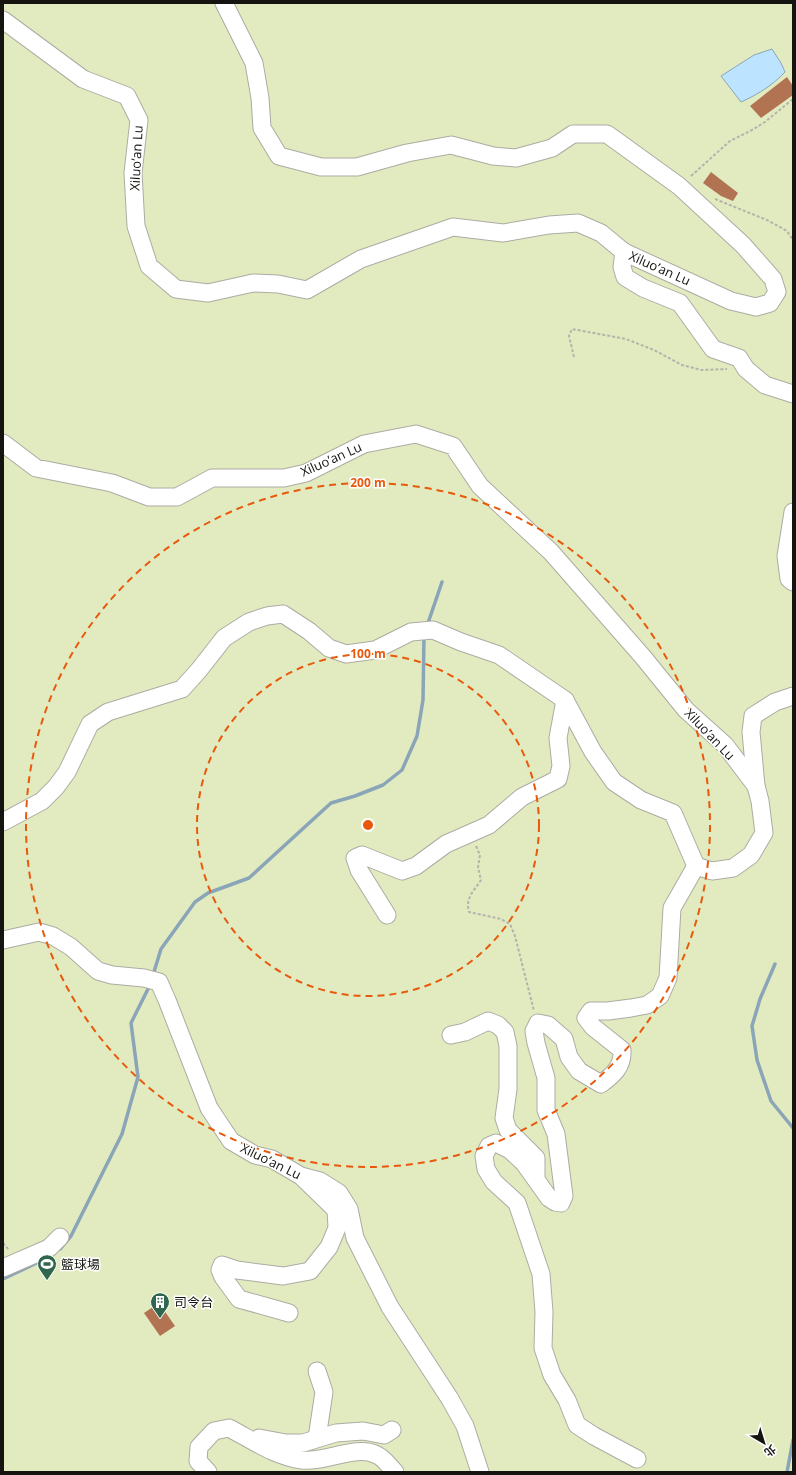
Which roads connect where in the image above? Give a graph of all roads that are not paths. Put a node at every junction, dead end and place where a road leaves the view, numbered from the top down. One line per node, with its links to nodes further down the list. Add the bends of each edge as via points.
1 (224, 3): 3 (street, Xiluo’an Lu, via 254,63 262,128 279,156 321,167 357,166 451,145 493,156 516,158 552,148 573,134 607,134 678,186 743,244 773,279 777,292 770,303 756,307 731,301)
2 (3, 20): 3 (street, Xiluo’an Lu, via 83,79 127,96 139,120 133,173 136,226 149,266 176,289 208,293 253,283 278,284 307,290 361,259 453,228 504,233 578,223 601,232)
3 (624, 252): 4 (street, via 622,267 625,277 643,288 680,303 713,349 739,358 746,369 765,385)
4 (793, 394)
5 (3, 443): 10 (street, Xiluo’an Lu, via 36,468 112,483 149,497 177,498 212,478 284,478 306,473 371,442 416,434 454,446 480,486 551,552 686,710 725,746)
6 (793, 512): 7 (street, via 786,556 789,579)
7 (793, 582)
8 (793, 696): 10 (street, via 774,702 753,716 751,732)
9 (565, 700): 11 (street, via 499,655 425,631 411,632 375,650 346,654 329,648 283,614 267,616 249,622 224,638 182,689 108,712 90,724 67,772 56,787 42,801); 12 (street, via 593,752 614,782 641,800 672,813); 13 (street, via 558,738 558,779 522,797 488,825 446,844 416,866 402,871 362,855 355,858 359,870)
10 (756, 786): 12 (street, Xiluo’an Lu, via 764,833 751,855 733,868 712,871)
11 (3, 822)
12 (696, 866): 17 (street, via 672,908 668,978 660,996 647,1005 591,1011 586,1018 593,1028 622,1050 622,1059 614,1074 601,1084 579,1071 569,1057 564,1038 548,1025 538,1023 534,1031 546,1078 546,1110 556,1134 564,1196 562,1203 549,1198)
13 (388, 915)
14 (3, 940): 16 (street, Xiluo’an Lu, via 39,932 53,936 71,947 98,971 159,982 209,1108 231,1141 255,1155 272,1159)
15 (451, 1035): 17 (street, via 465,1032 488,1021 498,1025 505,1032 508,1046 508,1088 504,1118 508,1130 536,1158)
16 (301, 1176): 20 (street, via 336,1210 337,1228 329,1247 310,1272 283,1276 237,1270 222,1265 220,1270 239,1299); 28 (street, Xiluo’an Lu, via 320,1180 339,1193 349,1209 355,1238 390,1307 465,1426)
17 (536, 1178): 25 (street, via 510,1150 496,1143 489,1146 484,1156 486,1168 494,1182 517,1203 541,1274 543,1348 552,1375 578,1425)
18 (60, 1236): 19 (street, via 48,1248)
19 (3, 1268)
20 (289, 1313)
21 (317, 1371): 24 (street, via 324,1392)
22 (392, 1430): 24 (street, via 384,1435 364,1431 336,1433)
23 (243, 1435): 24 (street, via 286,1443 303,1443); 26 (street, via 229,1428 214,1431 199,1447 198,1461); 27 (street, via 283,1456 303,1460 324,1459 363,1451 378,1455)
24 (317, 1438)
25 (637, 1459)
26 (208, 1472)
27 (395, 1472)
28 (480, 1472)

